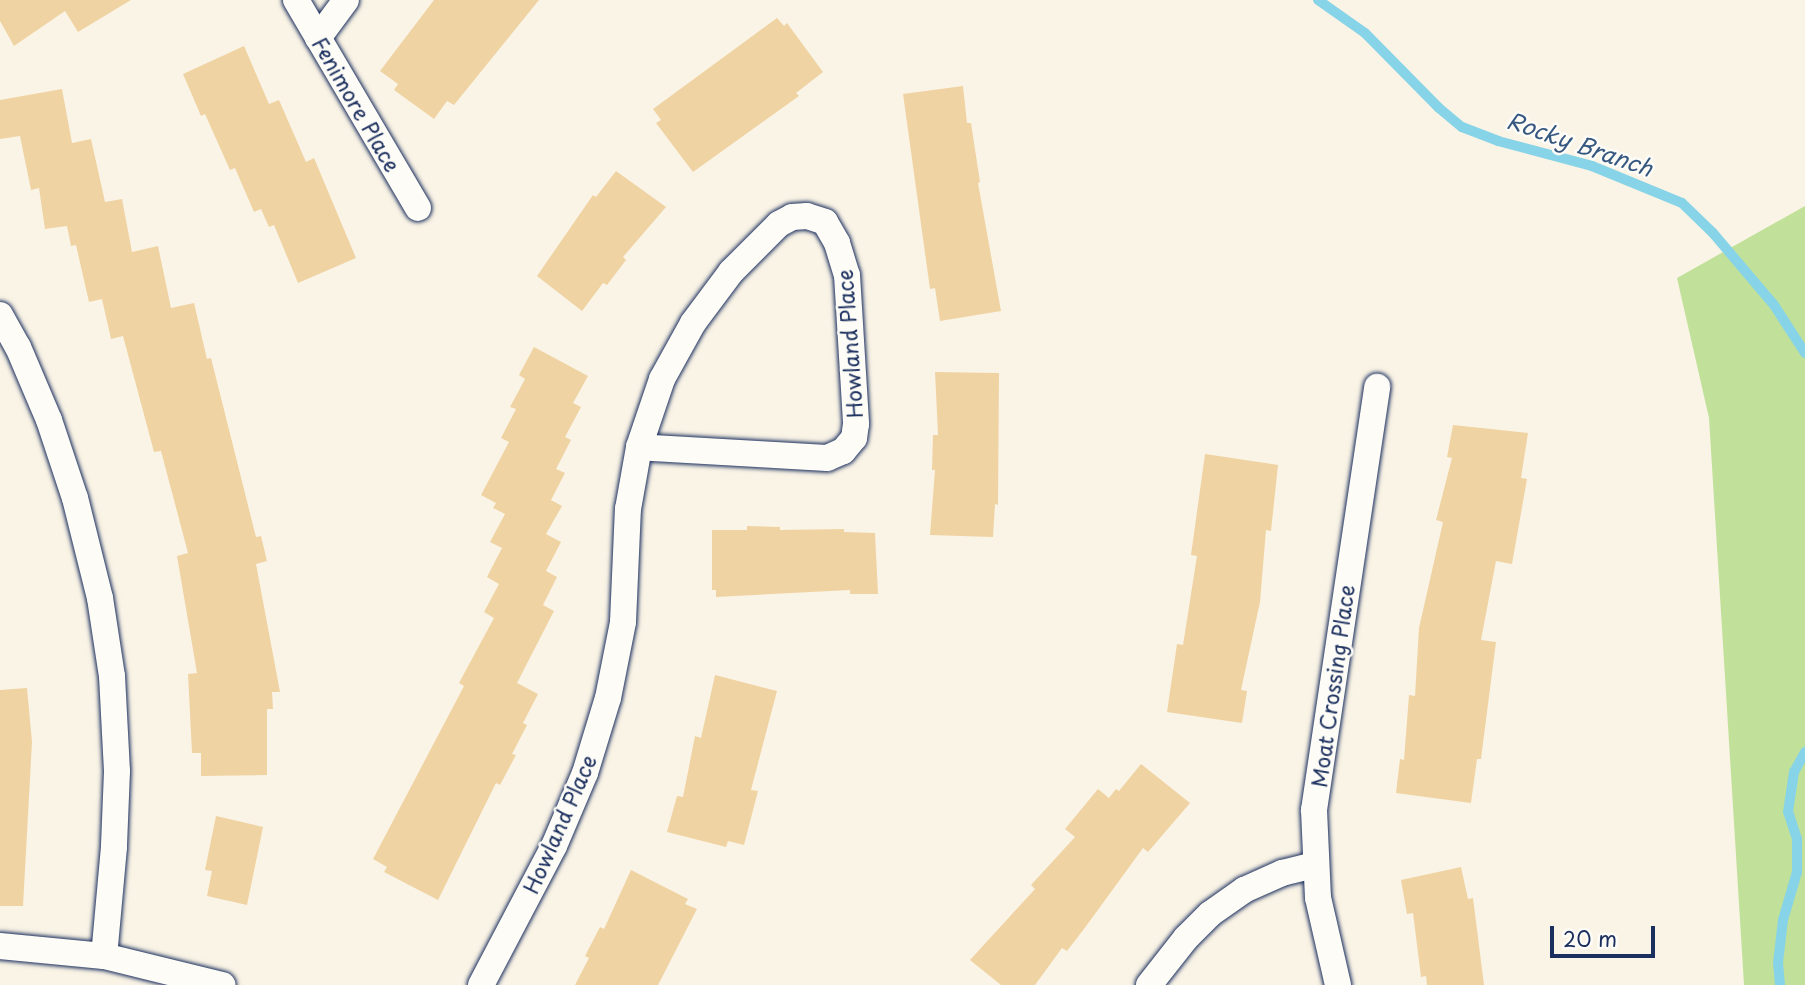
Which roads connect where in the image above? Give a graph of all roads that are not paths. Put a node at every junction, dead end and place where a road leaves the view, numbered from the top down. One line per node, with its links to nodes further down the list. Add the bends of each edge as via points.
1 (296, 0): 3 (street, Fenimore Place)
2 (346, 0): 3 (street)
3 (318, 38): 4 (street, Fenimore Place)
4 (418, 208)
5 (0, 315): 10 (street, via 49,420 75,498 102,611 112,676 117,771)
6 (1377, 387): 8 (street, Moat Crossing Place, via 1318,773)
7 (639, 447): 7 (street, Howland Place, via 827,458 843,451 854,438 847,275 825,222 792,217 779,224 731,272 693,323 662,379); 12 (street, Howland Place, via 628,509 622,622 604,711 585,774 554,846)
8 (1315, 866): 13 (street, via 1282,873 1244,890 1210,914); 14 (street, Moat Crossing Place)
9 (0, 946): 10 (street)
10 (104, 956): 11 (street)
11 (222, 985)
12 (481, 985)
13 (1149, 985)
14 (1338, 985)

